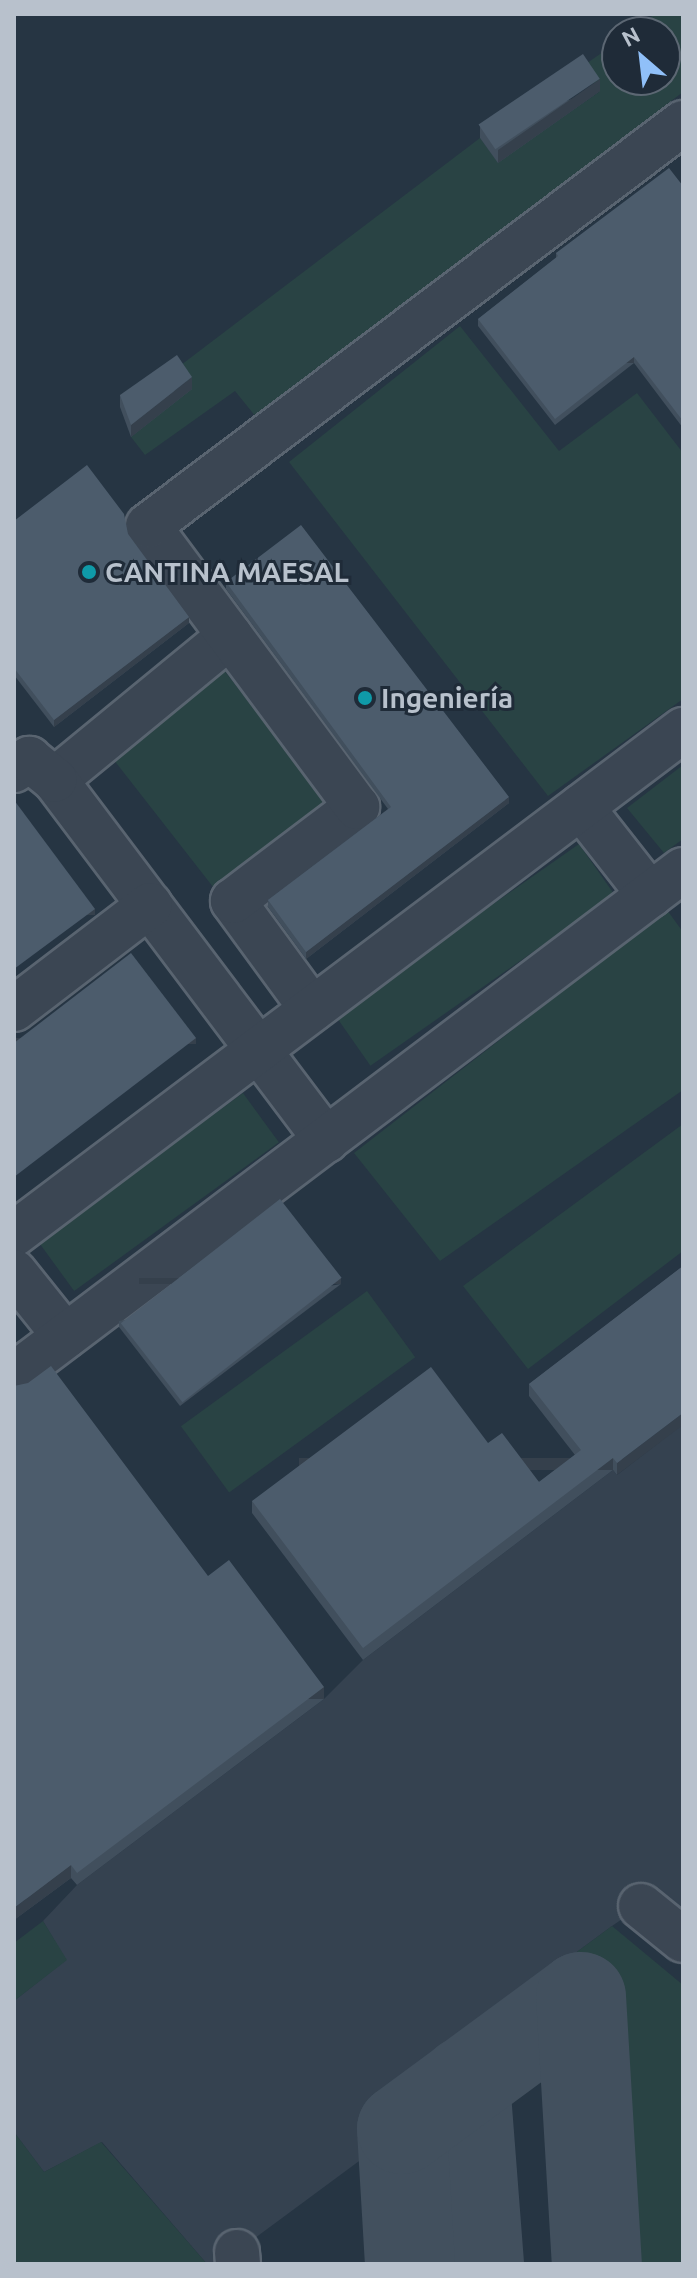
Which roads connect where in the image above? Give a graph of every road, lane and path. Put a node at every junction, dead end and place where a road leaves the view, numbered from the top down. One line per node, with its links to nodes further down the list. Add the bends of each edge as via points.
1 (683, 123): 2 (lane, via 148,526)
2 (230, 636): 4 (lane); 7 (lane, via 357,807)
3 (683, 730): 5 (lane)
4 (34, 775): 8 (lane)
5 (581, 807): 6 (lane); 11 (lane)
6 (666, 883): 13 (lane)
7 (233, 901): 9 (lane); 11 (lane)
8 (150, 905): 9 (lane); 10 (lane)
9 (180, 944): 12 (lane)
10 (14, 1009)
11 (312, 1009): 12 (lane)
12 (260, 1049): 13 (lane); 14 (lane)
13 (326, 1140): 16 (lane)
14 (14, 1234)
15 (14, 1272): 16 (lane)
16 (65, 1336): 17 (lane)
17 (14, 1375)
18 (641, 1906): 19 (lane)
19 (683, 1940)

